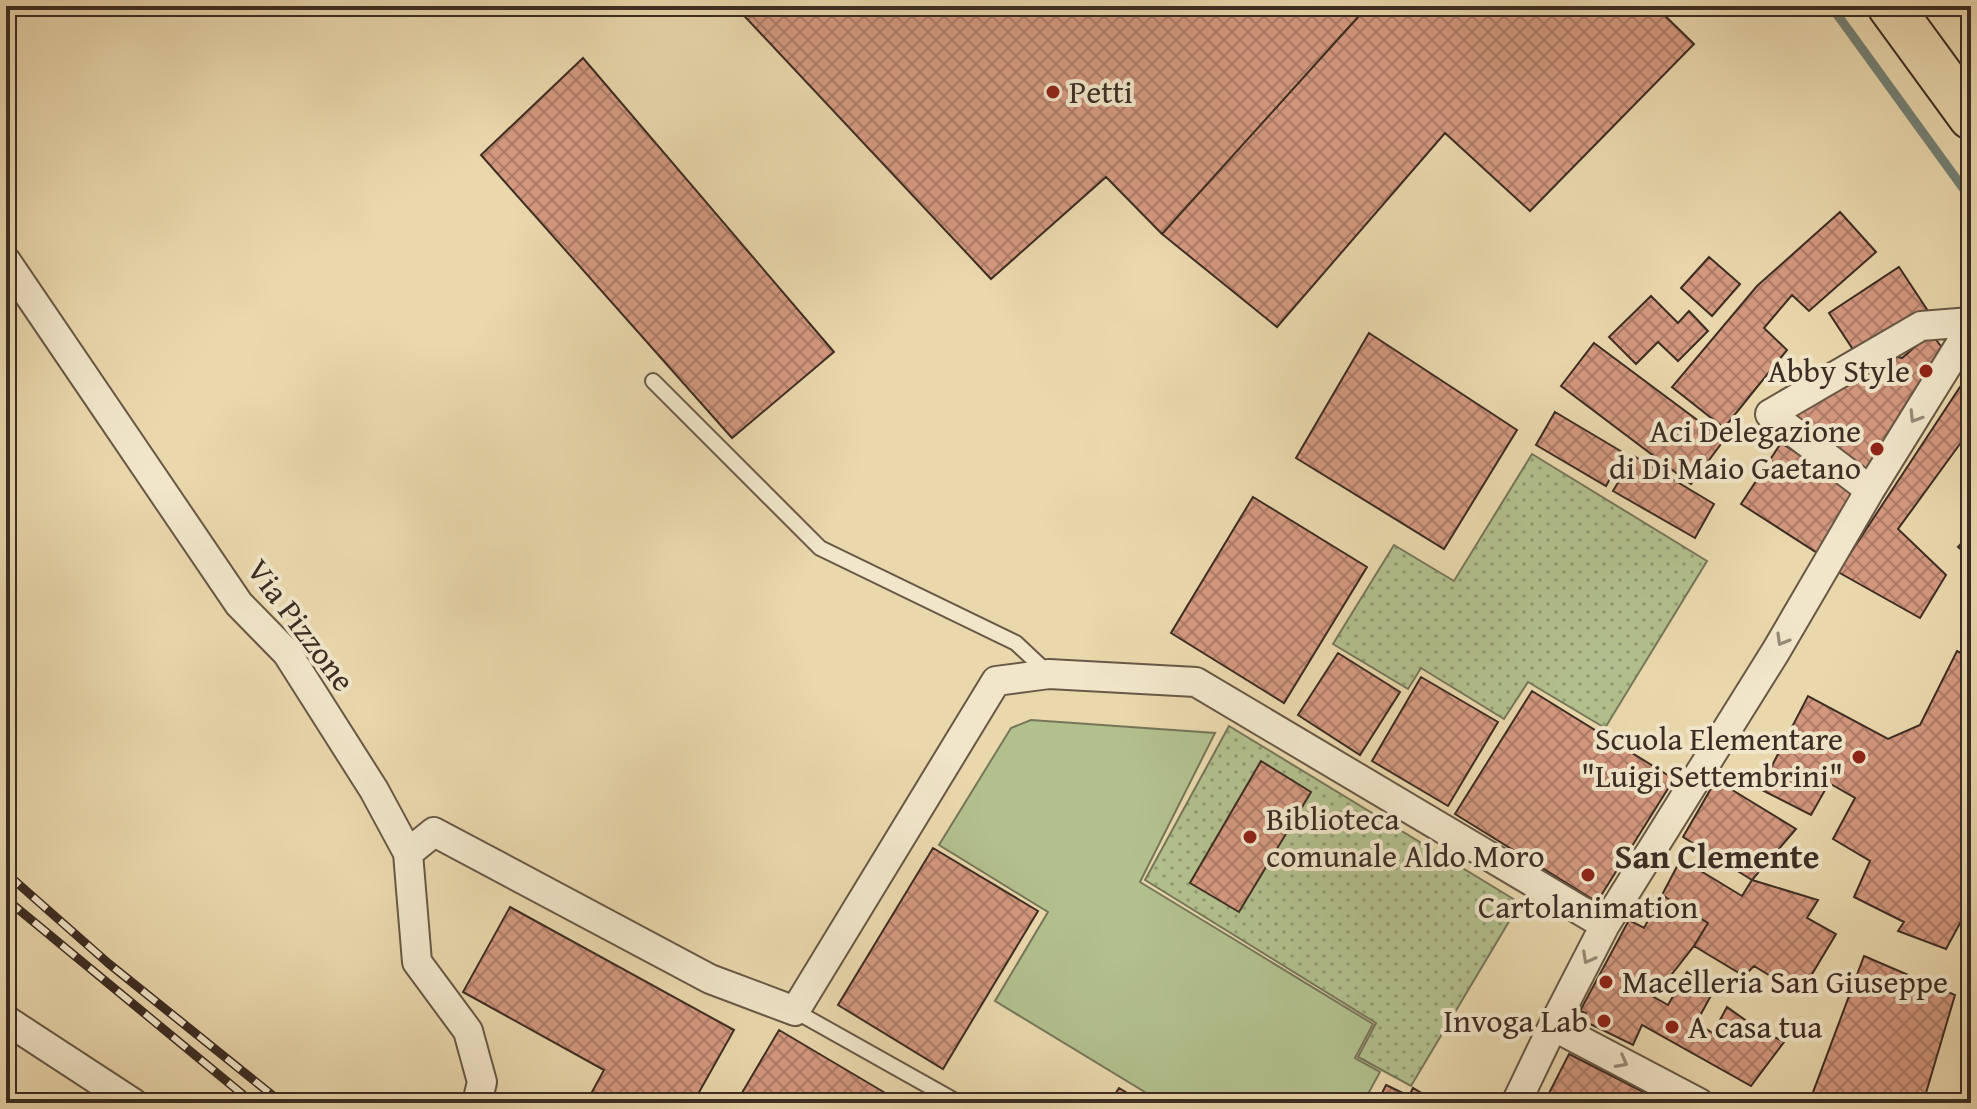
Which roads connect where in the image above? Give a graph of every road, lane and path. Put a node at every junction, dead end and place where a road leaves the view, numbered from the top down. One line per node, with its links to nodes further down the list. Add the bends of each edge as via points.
1 (1890, 6): 2 (main road)
2 (1971, 117)
3 (6, 261): 8 (street, Via Pizzone, via 239,604 287,653)
4 (1971, 325): 6 (street, one-way to 6); 6 (street, via 1921,326 1770,414)
5 (653, 381): 7 (lane, via 820,548 1016,643)
6 (1870, 490): 9 (street, one-way to 9)
7 (1049, 674): 9 (street, via 1196,682); 10 (street, via 996,681)
8 (408, 853): 10 (street, via 434,832 710,979); 14 (street, Via Pizzone, via 417,962 468,1031 482,1082)
9 (1605, 925): 12 (street, one-way to 12)
10 (795, 1011): 15 (lane)
11 (6, 1020): 13 (street)
12 (1553, 1026): 16 (street); 17 (street, one-way to 17)
13 (133, 1103)
14 (477, 1103)
15 (959, 1103)
16 (1516, 1103)
17 (1699, 1103)

